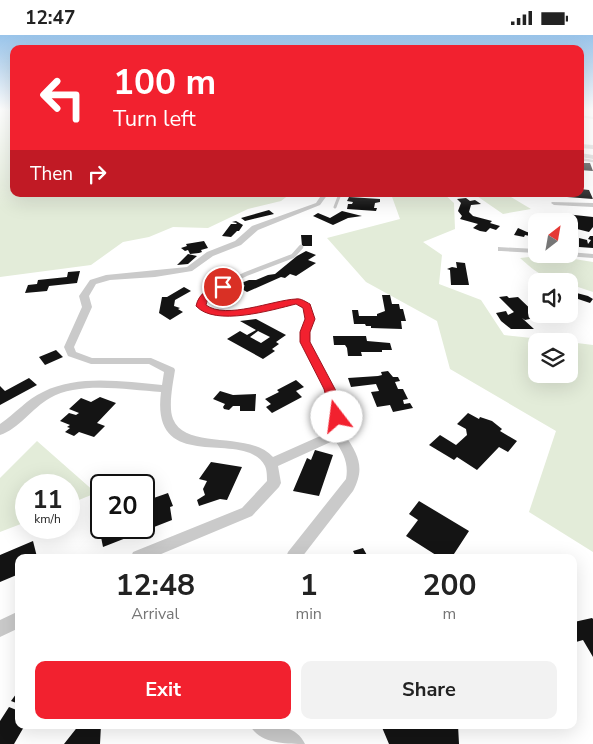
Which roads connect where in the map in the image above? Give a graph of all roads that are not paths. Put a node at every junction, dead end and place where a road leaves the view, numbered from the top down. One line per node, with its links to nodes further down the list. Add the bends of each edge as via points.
1 (323, 197): 11 (street, via 318,203 256,228 238,243 210,254 189,269 108,277 93,282 87,288 84,296 87,307 69,347 72,354 91,361 151,361 170,370)
2 (339, 197): 5 (lane)
3 (554, 203): 4 (street)
4 (593, 205)
5 (335, 207)
6 (301, 247): 13 (lane, via 293,256 212,291 202,298 201,306 207,311 221,313 260,311 297,301 307,306 310,319 305,342 330,389)
7 (501, 249): 8 (street)
8 (528, 251)
9 (578, 255): 10 (street)
10 (593, 256)
11 (168, 389): 12 (street, via 70,386 47,395); 14 (street, via 166,419 174,432 193,441 260,451)
12 (0, 430)
13 (342, 431): 14 (street); 16 (street, via 354,469 353,481 348,492)
14 (271, 464): 15 (street, via 274,483 247,512)
15 (145, 554)
16 (295, 554)
17 (15, 621): 18 (street)
18 (0, 629)
19 (268, 729): 20 (street)
20 (296, 744)

